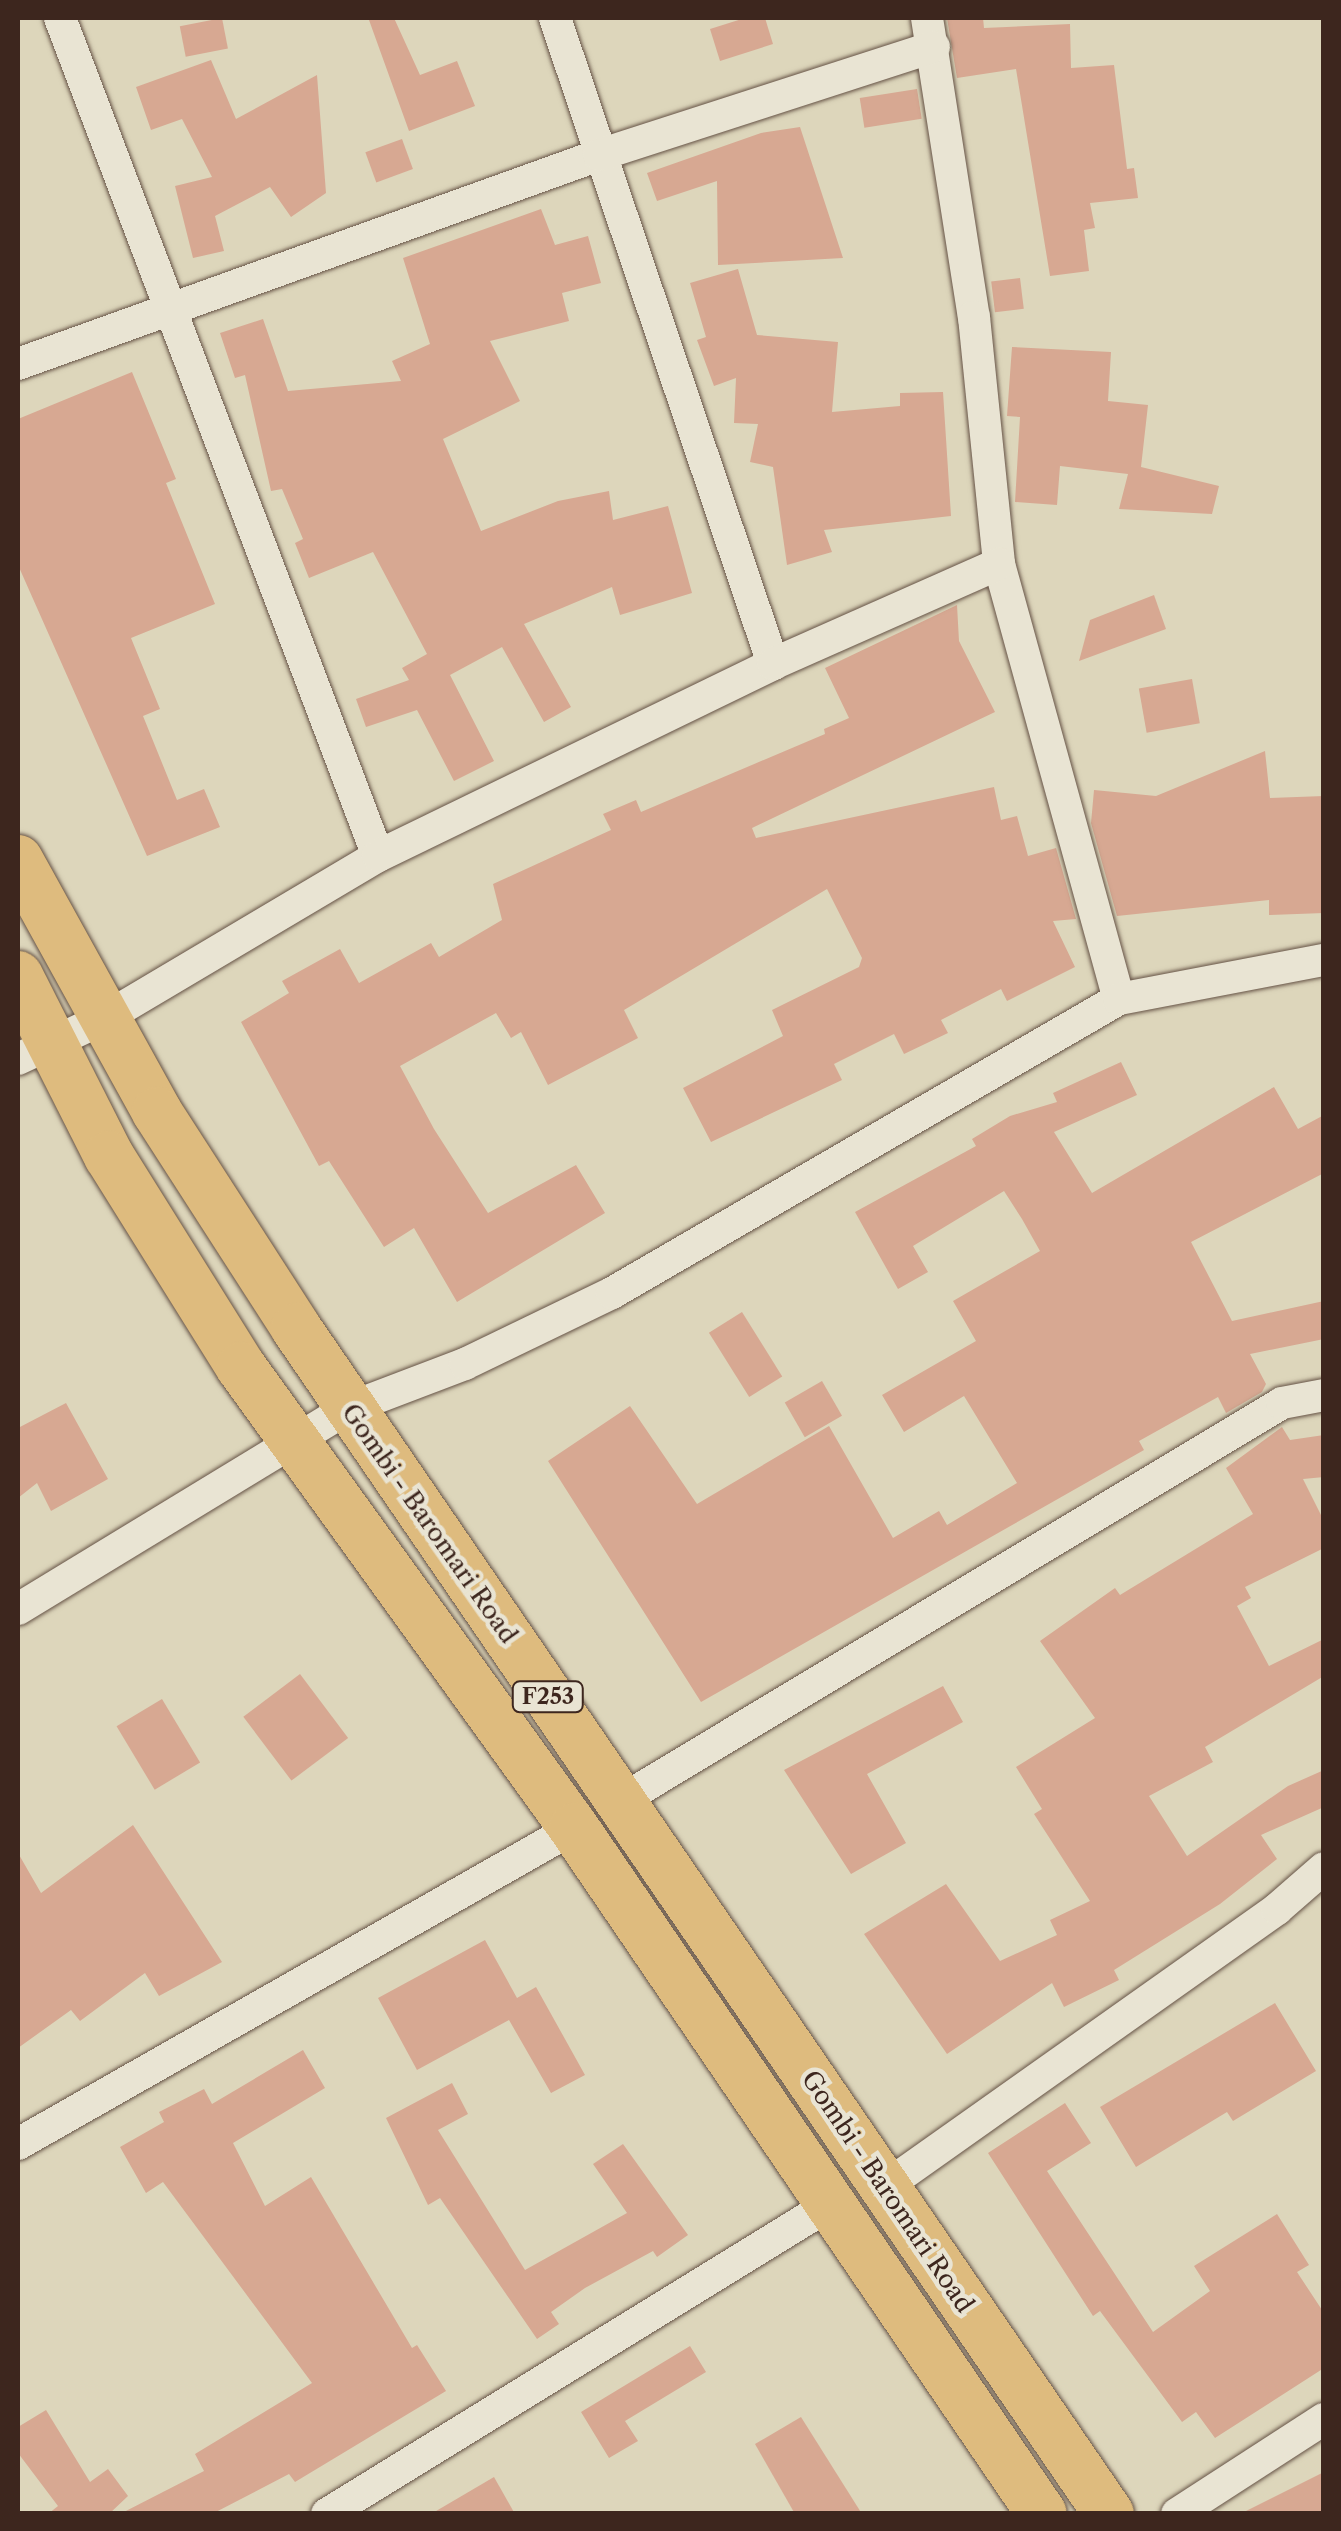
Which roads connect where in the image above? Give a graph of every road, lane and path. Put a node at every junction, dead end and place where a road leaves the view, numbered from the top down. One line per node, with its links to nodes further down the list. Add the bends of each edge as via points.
1 (60, 18): 5 (street)
2 (555, 18): 4 (street)
3 (931, 32): 4 (street); 7 (street, via 974,317)
4 (599, 155): 5 (street); 8 (street)
5 (168, 314): 6 (street); 9 (street)
6 (18, 364)
7 (998, 564): 8 (street); 13 (street)
8 (773, 664): 9 (street)
9 (378, 856): 14 (street)
10 (18, 860): 14 (main road, Gombi - Baromari Road / F253)
11 (1324, 960): 13 (street)
12 (18, 976): 15 (main road, F253)
13 (1119, 999): 17 (street, via 612,1293 465,1364)
14 (105, 1018): 15 (street); 17 (main road, Gombi - Baromari Road / F253, via 157,1112)
15 (35, 1050): 18 (main road, F253)
16 (1324, 1395): 20 (street, via 1282,1403)
17 (349, 1408): 18 (street); 20 (main road, Gombi - Baromari Road / F253)
18 (294, 1444): 19 (street); 21 (main road, F253)
19 (18, 1610)
20 (620, 1802): 24 (main road, Gombi - Baromari Road / F253)
21 (574, 1828): 23 (street); 25 (main road, F253)
22 (1324, 1868): 24 (street)
23 (18, 2144)
24 (886, 2186): 29 (main road, Gombi - Baromari Road / F253, via 1022,2395)
25 (829, 2205): 27 (street); 28 (main road, F253)
26 (1324, 2419): 30 (street)
27 (328, 2514)
28 (1042, 2514)
29 (1110, 2514)
30 (1177, 2514)

